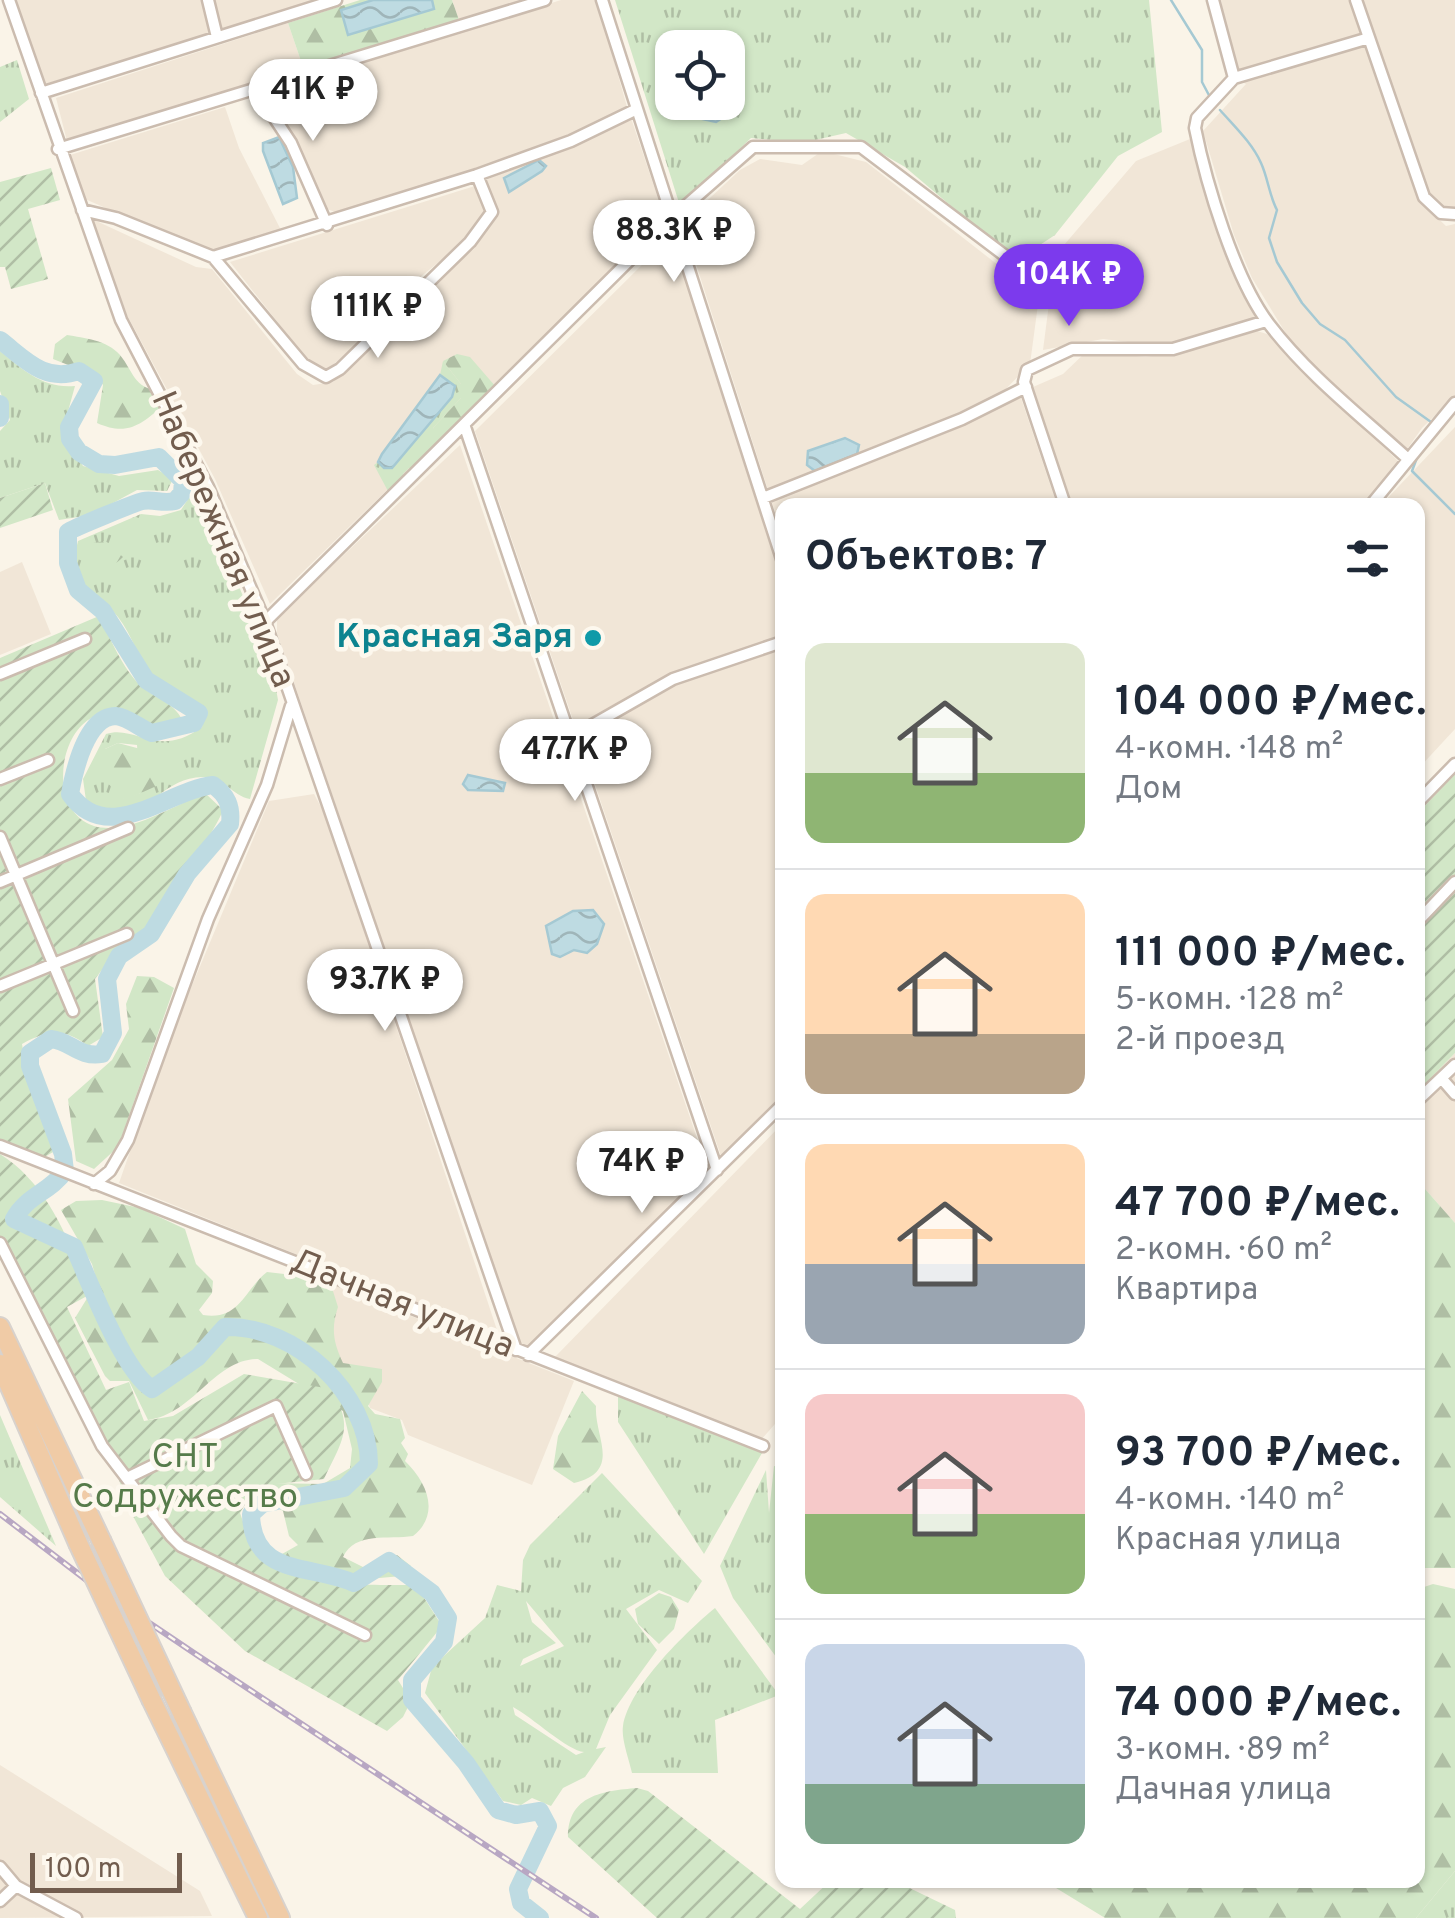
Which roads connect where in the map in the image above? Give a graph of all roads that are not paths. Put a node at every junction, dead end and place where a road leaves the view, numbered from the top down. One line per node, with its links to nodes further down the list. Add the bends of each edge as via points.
1 (9, 0): 12 (street, Набережная улица)
2 (208, 0): 8 (street)
3 (336, 0): 8 (street)
4 (545, 0): 11 (street)
5 (602, 0): 13 (street)
6 (1214, 0): 10 (street)
7 (1356, 0): 9 (street)
8 (217, 38): 12 (street)
9 (1369, 38): 10 (street); 17 (street, via 1424,197 1441,213)
10 (1234, 78): 22 (street, via 1195,128 1222,222)
11 (256, 90): 14 (street); 19 (street, via 291,144)
12 (40, 93): 14 (street, Набережная улица)
13 (635, 110): 15 (street); 18 (street)
14 (58, 149): 16 (street, Набережная улица)
15 (477, 176): 19 (street); 20 (street, via 492,212 470,242 326,376 303,364)
16 (82, 210): 20 (street); 31 (street, Набережная улица, via 121,320 208,487)
17 (1455, 214)
18 (673, 218): 21 (street, via 752,147 845,144 878,155); 25 (street); 27 (street)
19 (326, 225): 20 (street)
20 (213, 257)
21 (1016, 264)
22 (1266, 320): 23 (street, via 1174,349 1090,346 1055,353 1027,370); 26 (street)
23 (1026, 388): 27 (street); 28 (street)
24 (1455, 403): 26 (street)
25 (465, 427): 31 (street); 36 (street)
26 (1408, 459): 29 (street)
27 (763, 498): 30 (street)
28 (1064, 498)
29 (1377, 498)
30 (775, 537)
31 (265, 622): 35 (street, Набережная улица)
32 (85, 639): 34 (street)
33 (775, 644): 36 (street, via 672,679)
34 (0, 674)
35 (292, 704): 58 (street, Набережная улица, via 268,784 208,919 128,1140); 61 (street)
36 (573, 736): 57 (street)
37 (48, 760): 39 (street)
38 (1455, 764): 40 (street)
39 (0, 779)
40 (1425, 795)
41 (128, 828): 43 (street)
42 (0, 836): 43 (street)
43 (16, 875): 44 (street); 48 (street)
44 (0, 882)
45 (1455, 882): 46 (street)
46 (1425, 914)
47 (127, 934): 48 (street)
48 (55, 964): 49 (street); 50 (street)
49 (0, 986)
50 (73, 1012)
51 (1455, 1066): 52 (street)
52 (1442, 1079): 53 (street); 54 (street)
53 (1425, 1094)
54 (1455, 1094)
55 (775, 1111): 57 (street, Дачная улица)
56 (0, 1146): 58 (street, Дачная улица)
57 (717, 1170): 61 (street, Дачная улица)
58 (94, 1184): 61 (street, Дачная улица)
59 (0, 1243): 65 (street, via 102,1446)
60 (0, 1327): 72 (highway, bridge)
61 (522, 1352): 63 (street)
62 (0, 1364): 71 (highway, bridge)
63 (763, 1446)
64 (306, 1474): 65 (street, via 276,1406)
65 (127, 1478): 66 (street, via 181,1546)
66 (366, 1635)
67 (0, 1867): 68 (street)
68 (16, 1886): 69 (street); 70 (street)
69 (0, 1901)
70 (76, 1918)
71 (258, 1918)
72 (280, 1918)

